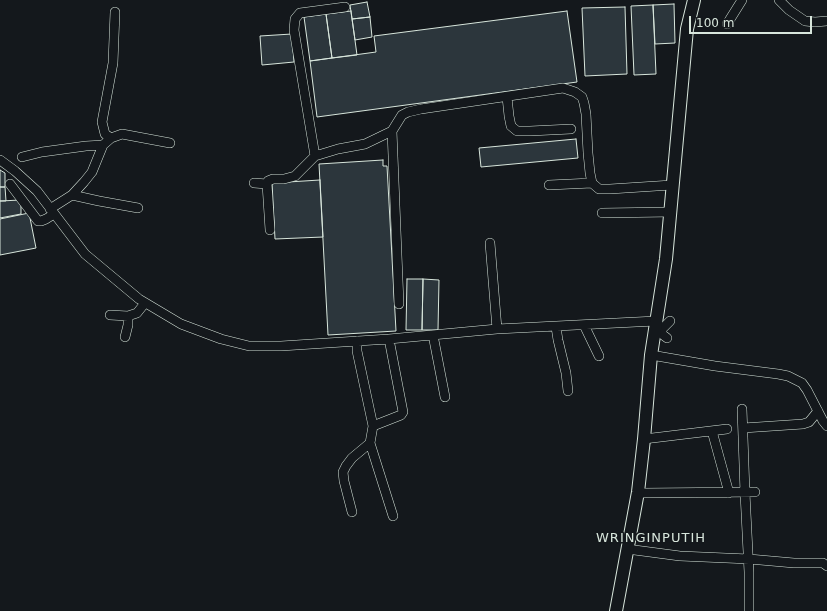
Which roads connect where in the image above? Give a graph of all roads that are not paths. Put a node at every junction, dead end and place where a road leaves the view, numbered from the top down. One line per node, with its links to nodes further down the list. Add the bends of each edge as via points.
1 (694, 0): 22 (main road, via 687,29)
2 (742, 0): 7 (street)
3 (779, 0): 6 (street, via 806,21)
4 (345, 7): 14 (street, via 300,13 295,19 294,30)
5 (115, 12): 11 (street, via 113,63 102,122 106,134)
6 (827, 20)
7 (726, 24)
8 (507, 97): 9 (street, via 511,126 517,130 530,132); 10 (street, via 414,110 402,115); 17 (street, via 563,88 582,97)
9 (571, 129)
10 (392, 131): 14 (street, via 365,144); 31 (street)
11 (111, 138): 12 (street, via 122,134); 13 (street)
12 (170, 142)
13 (103, 145): 15 (street, via 42,152); 23 (street, via 92,172)
14 (315, 156): 20 (street, via 295,176 273,179)
15 (22, 157)
16 (0, 160): 25 (street, via 37,191)
17 (592, 182): 21 (street); 22 (street, via 599,189)
18 (10, 184): 25 (street, via 38,221 46,219)
19 (254, 184): 20 (street)
20 (267, 184): 28 (street)
21 (550, 185)
22 (672, 185): 26 (main road)
23 (72, 195): 24 (street); 25 (street)
24 (138, 208)
25 (52, 212): 30 (street, via 85,254)
26 (671, 212): 27 (street); 37 (main road)
27 (602, 213)
28 (270, 230)
29 (490, 243): 38 (street)
30 (146, 303): 33 (street, via 136,313); 43 (street, via 181,324 249,346)
31 (399, 304)
32 (110, 315): 33 (street)
33 (128, 316): 40 (street)
34 (670, 321): 37 (street)
35 (584, 325): 36 (street); 37 (street); 45 (street)
36 (556, 326): 38 (street); 46 (street)
37 (657, 327): 41 (street); 44 (main road)
38 (497, 329): 39 (street)
39 (433, 335): 42 (street); 47 (street)
40 (125, 337)
41 (667, 338)
42 (389, 339): 43 (street); 50 (street, via 403,412)
43 (356, 341): 50 (street)
44 (651, 355): 49 (street, via 788,376 802,383); 55 (main road)
45 (599, 356)
46 (568, 391)
47 (445, 397)
48 (742, 409): 52 (street)
49 (818, 411): 51 (street); 52 (street, via 809,422 803,424)
50 (373, 426): 56 (street)
51 (827, 426)
52 (743, 428): 60 (street)
53 (727, 429): 54 (street)
54 (712, 431): 55 (street); 59 (street)
55 (644, 439): 57 (main road)
56 (370, 443): 61 (street, via 352,458 344,472); 62 (street)
57 (638, 492): 59 (street); 63 (main road)
58 (755, 492): 60 (street)
59 (729, 493): 60 (street)
60 (745, 493): 64 (street)
61 (352, 512)
62 (393, 516)
63 (627, 549): 64 (street, via 680,556); 66 (main road)
64 (749, 559): 65 (street, via 822,563); 67 (street)
65 (827, 566)
66 (616, 611)
67 (750, 611)

